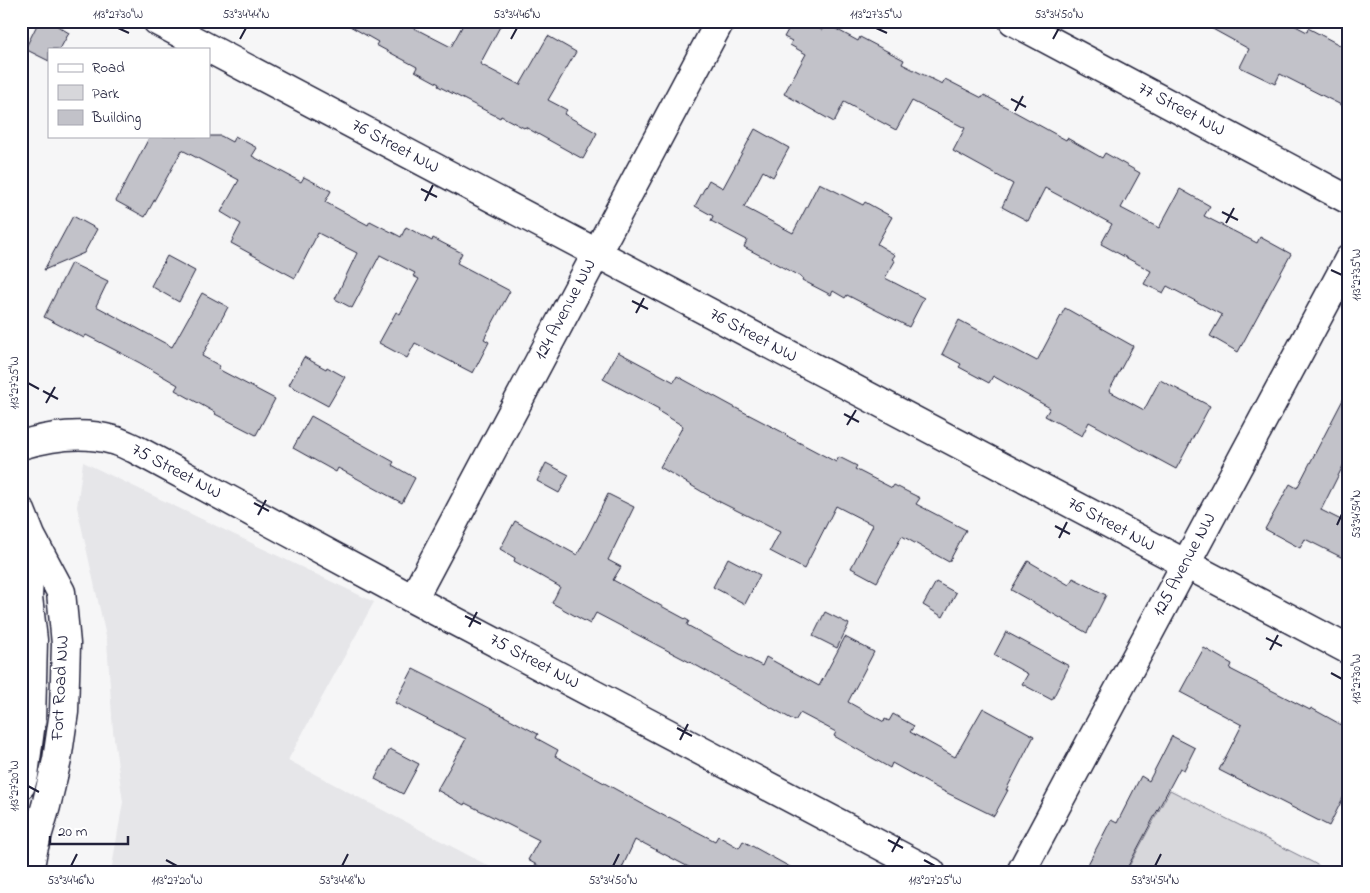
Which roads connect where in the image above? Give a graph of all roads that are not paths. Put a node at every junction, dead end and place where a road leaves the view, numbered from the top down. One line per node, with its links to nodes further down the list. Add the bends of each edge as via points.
1 (157, 21): 4 (street, 76 Street NW)
2 (720, 21): 7 (street, 124 Avenue NW)
3 (1013, 21): 6 (street, 77 Street NW)
4 (208, 48)
5 (210, 49): 7 (street, 76 Street NW)
6 (1349, 200)
7 (597, 253): 12 (street, 76 Street NW); 13 (street, 124 Avenue NW)
8 (1349, 258): 12 (street, 125 Avenue NW)
9 (21, 446): 13 (street, 75 Street NW, via 69,435 114,440)
10 (21, 511): 11 (street, Fort Road NW)
11 (31, 536): 15 (street, Fort Road NW, via 28,597 33,640 31,722); 16 (street, Fort Road NW, via 61,592 66,644 64,712 57,760)
12 (1186, 564): 14 (street, 76 Street NW); 18 (street, 125 Avenue NW)
13 (413, 599): 17 (street, 75 Street NW)
14 (1349, 650)
15 (21, 785)
16 (28, 865)
17 (931, 872)
18 (1021, 872)

